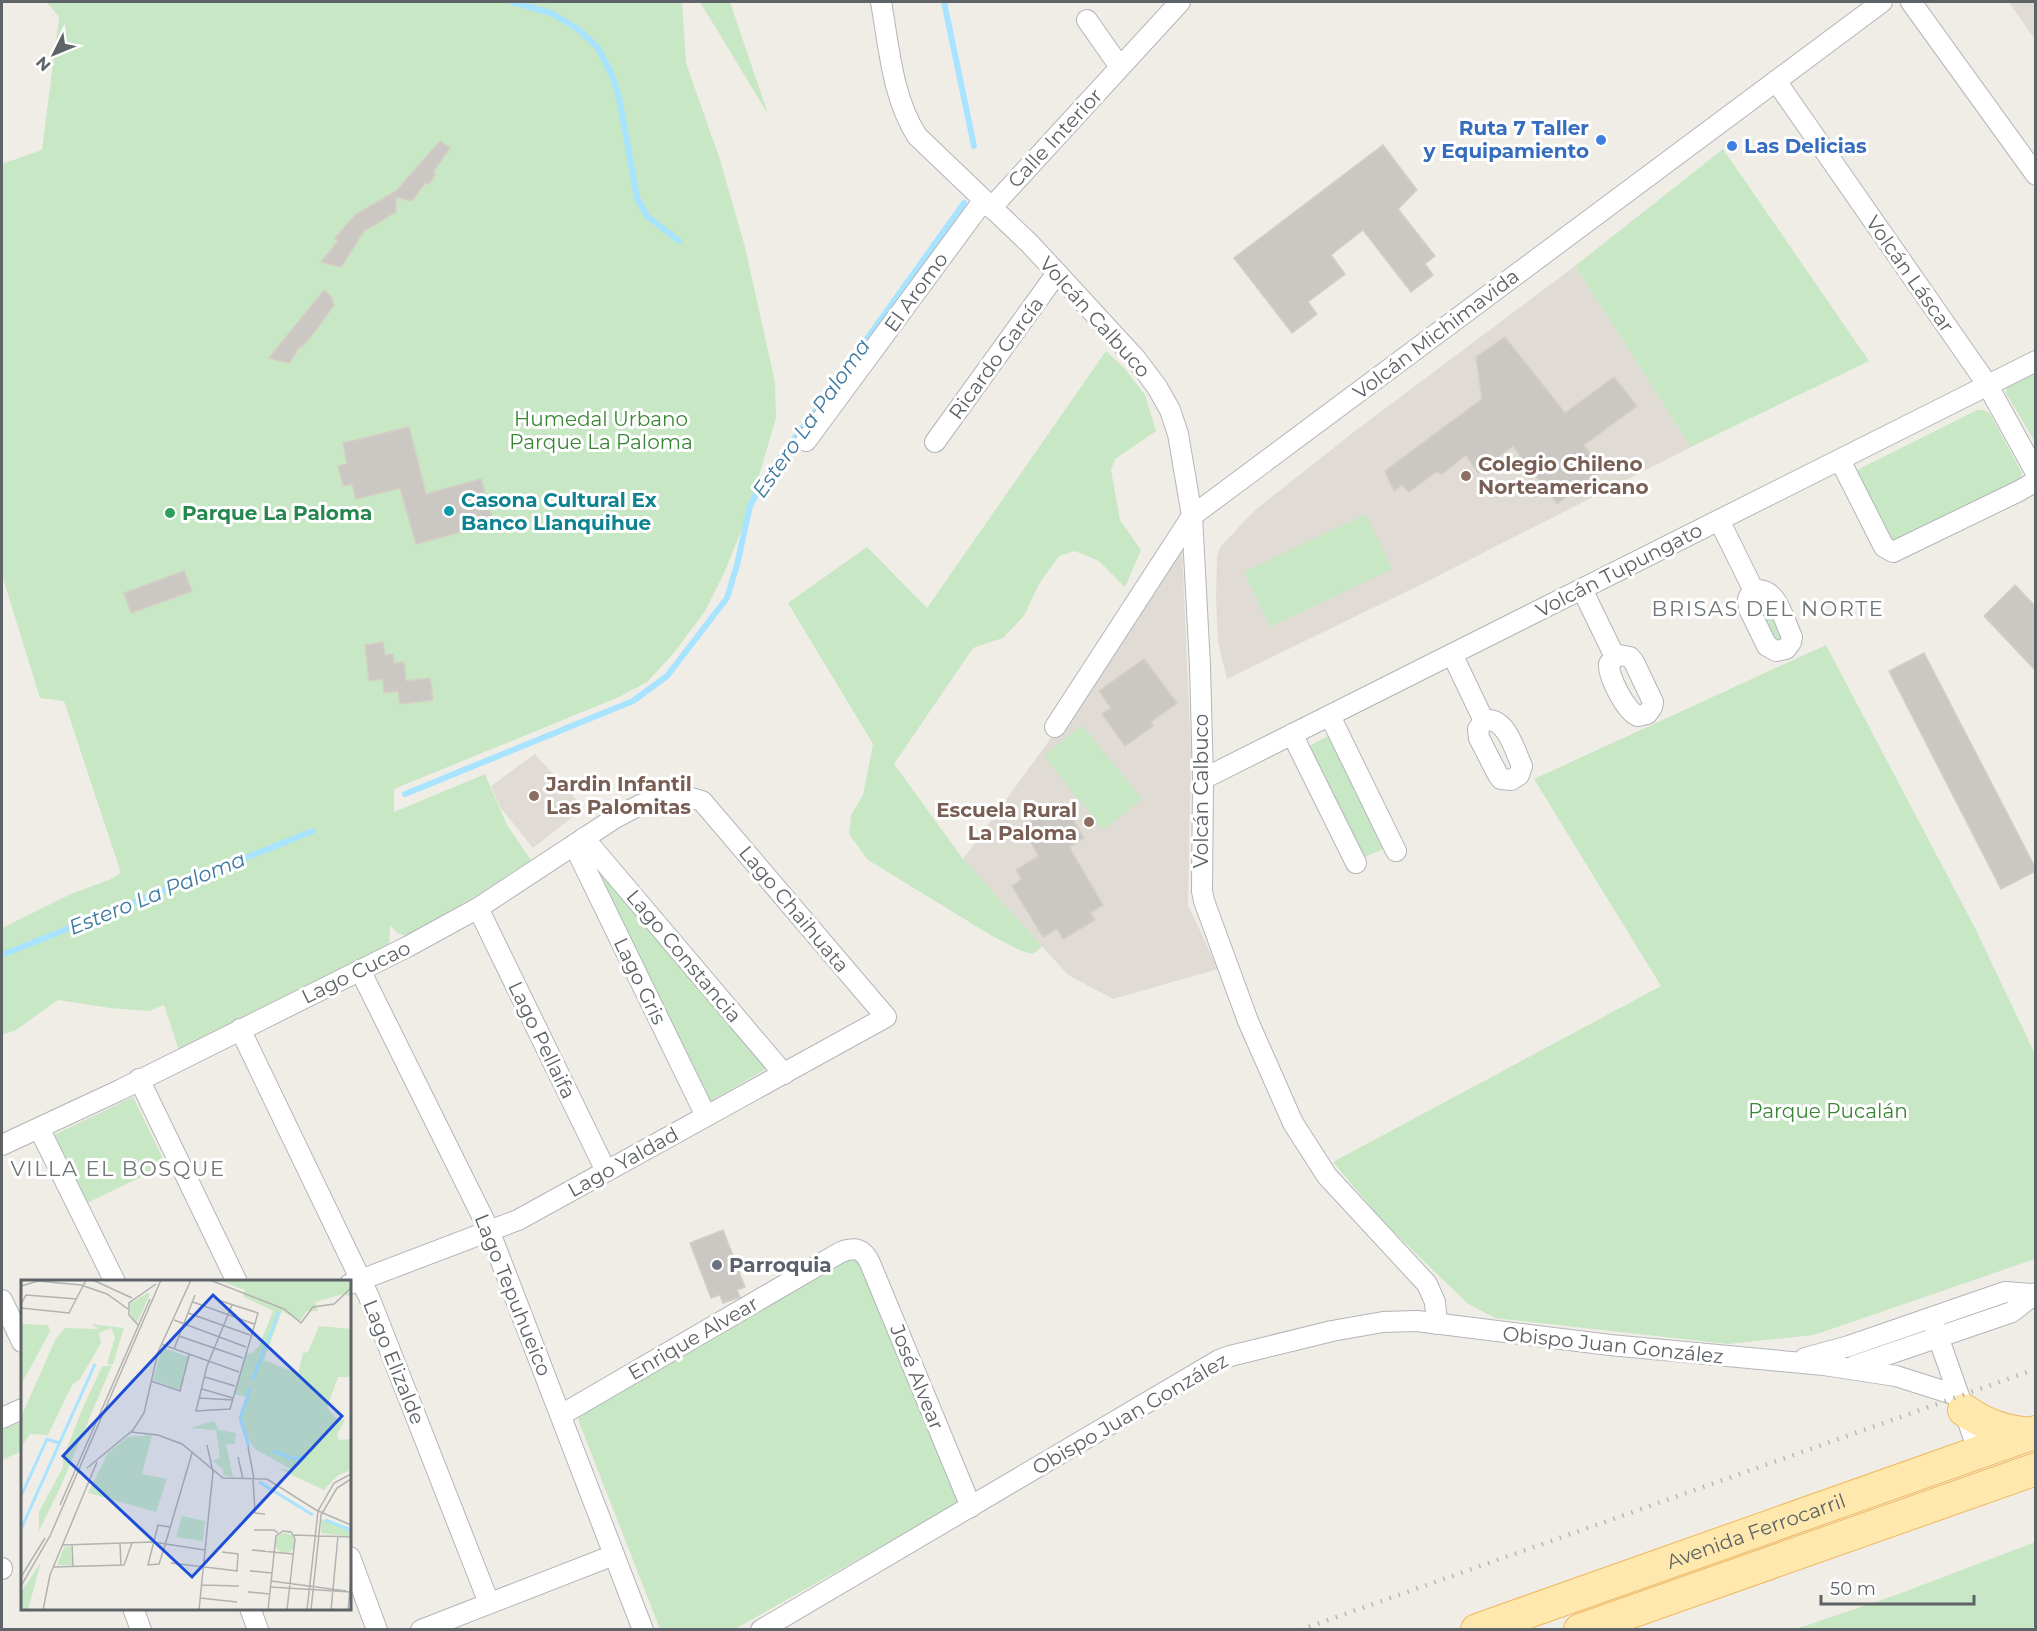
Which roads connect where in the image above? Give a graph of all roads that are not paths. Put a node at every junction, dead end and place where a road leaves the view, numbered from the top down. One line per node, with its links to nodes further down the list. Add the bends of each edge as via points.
1 (881, 2): 9 (street, Volcán Calbuco, via 897,89 910,126 924,146)
2 (1180, 2): 6 (street, Calle Interior)
3 (1882, 2): 7 (street, Volcán Michimavida)
4 (1911, 2): 8 (street)
5 (1087, 20): 6 (street)
6 (1120, 67): 9 (street, Calle Interior)
7 (1776, 81): 12 (street, Volcán Láscar); 18 (street, Volcán Michimavida)
8 (2036, 175)
9 (987, 204): 10 (street, Volcán Calbuco); 13 (street, El Aromo)
10 (1058, 273): 14 (street, Ricardo García); 18 (street, Volcán Calbuco, via 1136,359 1164,397 1178,434)
11 (2036, 361): 12 (street, Volcán Tupungato)
12 (1987, 384): 15 (street, Volcán Tupungato); 16 (street, Volcán Láscar)
13 (806, 441)
14 (935, 442)
15 (1840, 460): 17 (street, via 1884,547 1893,552); 19 (street, Volcán Tupungato)
16 (2036, 473)
17 (2036, 481)
18 (1192, 516): 26 (street, Volcán Michimavida); 28 (street, Volcán Calbuco)
19 (1719, 520): 20 (street, Volcán Tupungato); 21 (street)
20 (1582, 589): 22 (street, Volcán Tupungato); 23 (street)
21 (1755, 591)
22 (1452, 654): 24 (street, Volcán Tupungato); 25 (street)
23 (1615, 657)
24 (1330, 716): 27 (street, Volcán Tupungato); 31 (street)
25 (1484, 722)
26 (1055, 727)
27 (1292, 735): 28 (street, Volcán Tupungato); 32 (street)
28 (1203, 779): 51 (street, Volcán Calbuco, via 1202,891 1280,1095 1327,1176 1426,1284 1435,1302)
29 (702, 801): 30 (street, Lago Cucao, via 681,795 651,801 615,818); 35 (street, Lago Chaihuata)
30 (579, 842): 33 (street, Lago Cucao); 37 (street, Lago Constancia); 39 (street, Lago Gris)
31 (1396, 851)
32 (1356, 863)
33 (478, 908): 34 (street, Lago Cucao); 42 (street, Lago Pellaifa)
34 (360, 970): 36 (street, Lago Cucao); 43 (street, Lago Tepuhueico)
35 (886, 1017): 37 (street, Lago Yaldad)
36 (240, 1029): 38 (street, Lago Cucao); 47 (street, Lago Elizalde)
37 (784, 1074): 39 (street, Lago Yaldad)
38 (140, 1079): 40 (street, Lago Cucao); 46 (street)
39 (706, 1116): 42 (street, Lago Yaldad)
40 (39, 1128): 41 (street, Lago Cucao); 45 (street)
41 (2, 1145)
42 (606, 1171): 43 (street, Lago Yaldad, via 518,1220)
43 (489, 1230): 47 (street, Lago Yaldad); 58 (street, Lago Tepuhueico)
44 (859, 1250): 58 (street, Enrique Alvear, via 840,1252); 64 (street, José Alvear, via 870,1263)
45 (115, 1280)
46 (237, 1280)
47 (355, 1281): 67 (street, Lago Elizalde)
48 (2034, 1293): 50 (street, Obispo Juan González, via 2005,1292); 52 (street, Obispo Juan González, via 2012,1312)
49 (2, 1300): 53 (street)
50 (1932, 1317): 52 (street); 54 (street, Obispo Juan González, via 1819,1356)
51 (1437, 1324): 54 (street, Obispo Juan González); 64 (street, Obispo Juan González, via 1383,1322 1230,1356)
52 (1938, 1338): 55 (street, Obispo Juan González); 56 (street)
53 (21, 1339)
54 (1788, 1362): 55 (street, Obispo Juan González)
55 (1845, 1368): 56 (street, Obispo Juan González, via 1896,1376)
56 (1962, 1403): 60 (main road, via 1977,1420 1993,1427); 61 (street)
57 (21, 1409): 59 (street)
58 (561, 1415): 65 (street, Lago Tepuhueico)
59 (2, 1418)
60 (2034, 1433): 61 (main road, Avenida Ferrocarril)
61 (1979, 1453): 63 (main road); 76 (main road, Avenida Ferrocarril)
62 (2036, 1469): 63 (main road, Avenida Ferrocarril)
63 (1991, 1485): 77 (main road, Avenida Ferrocarril)
64 (971, 1507): 75 (street, Obispo Juan González)
65 (614, 1555): 67 (street); 74 (street, Lago Tepuhueico)
66 (351, 1560): 72 (street)
67 (489, 1603): 73 (street)
68 (134, 1610): 70 (street)
69 (251, 1610): 71 (street)
70 (141, 1629)
71 (258, 1629)
72 (378, 1629)
73 (420, 1629)
74 (643, 1629)
75 (761, 1629)
76 (1477, 1629)
77 (1580, 1629)

